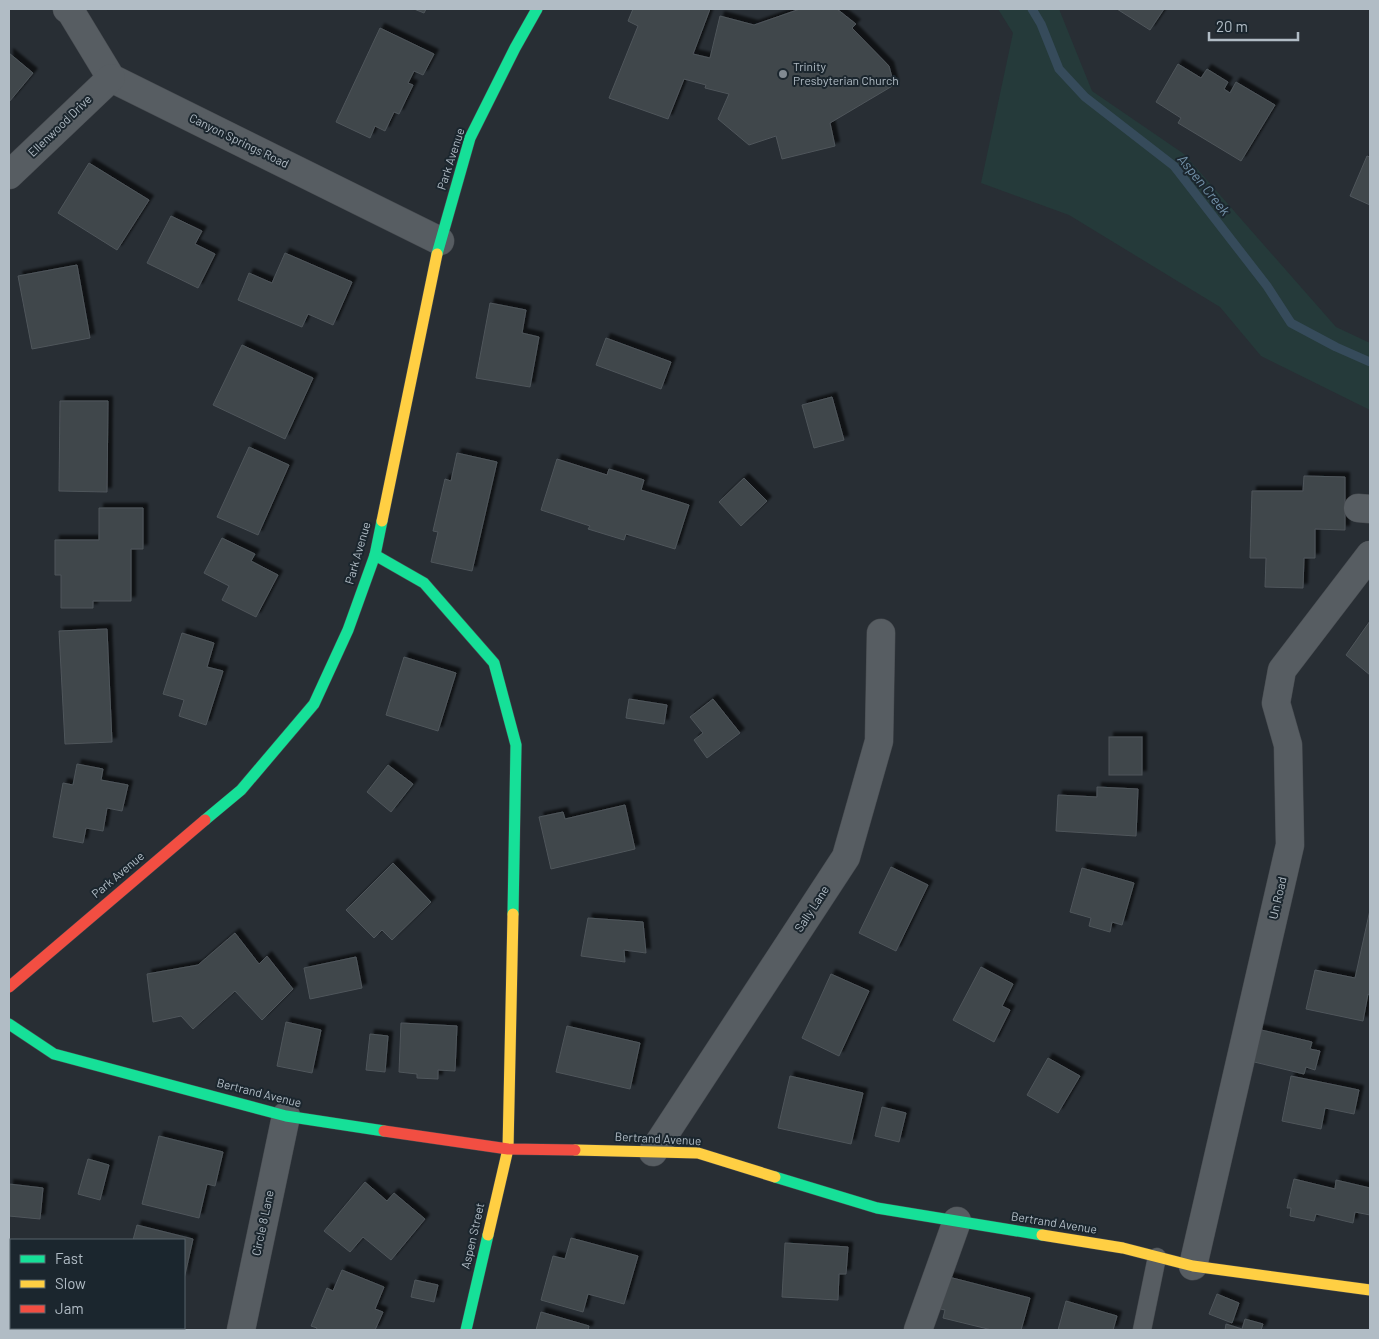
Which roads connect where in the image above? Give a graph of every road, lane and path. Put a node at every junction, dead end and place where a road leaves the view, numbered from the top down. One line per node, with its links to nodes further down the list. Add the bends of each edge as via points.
1 (67, 9): 3 (street)
2 (537, 9): 5 (street, Park Avenue, via 470,138)
3 (111, 78): 4 (street, Ellenwood Drive); 5 (street, Canyon Springs Road)
4 (9, 175)
5 (440, 241): 6 (street, Park Avenue)
6 (375, 555): 9 (street, Park Avenue, via 348,630 314,704 241,790); 12 (street, Aspen Street, via 424,583 494,663 516,745)
7 (1370, 555): 16 (street, Un Road, via 1282,670 1276,703 1288,745 1290,845)
8 (881, 633): 13 (street, Sally Lane, via 879,741 846,857)
9 (12, 978)
10 (9, 1024): 11 (street, Bertrand Avenue, via 54,1054)
11 (286, 1116): 12 (street, Bertrand Avenue); 18 (street, Circle 8 Lane)
12 (508, 1149): 13 (street, Bertrand Avenue); 19 (street, Aspen Street)
13 (652, 1152): 14 (street, Bertrand Avenue, via 698,1153 877,1208)
14 (957, 1221): 15 (street, Bertrand Avenue); 20 (street)
15 (1157, 1256): 16 (street, Bertrand Avenue); 21 (lane)
16 (1193, 1266): 17 (street, Bertrand Avenue)
17 (1370, 1290)
18 (241, 1330)
19 (466, 1330)
20 (918, 1330)
21 (1142, 1330)

